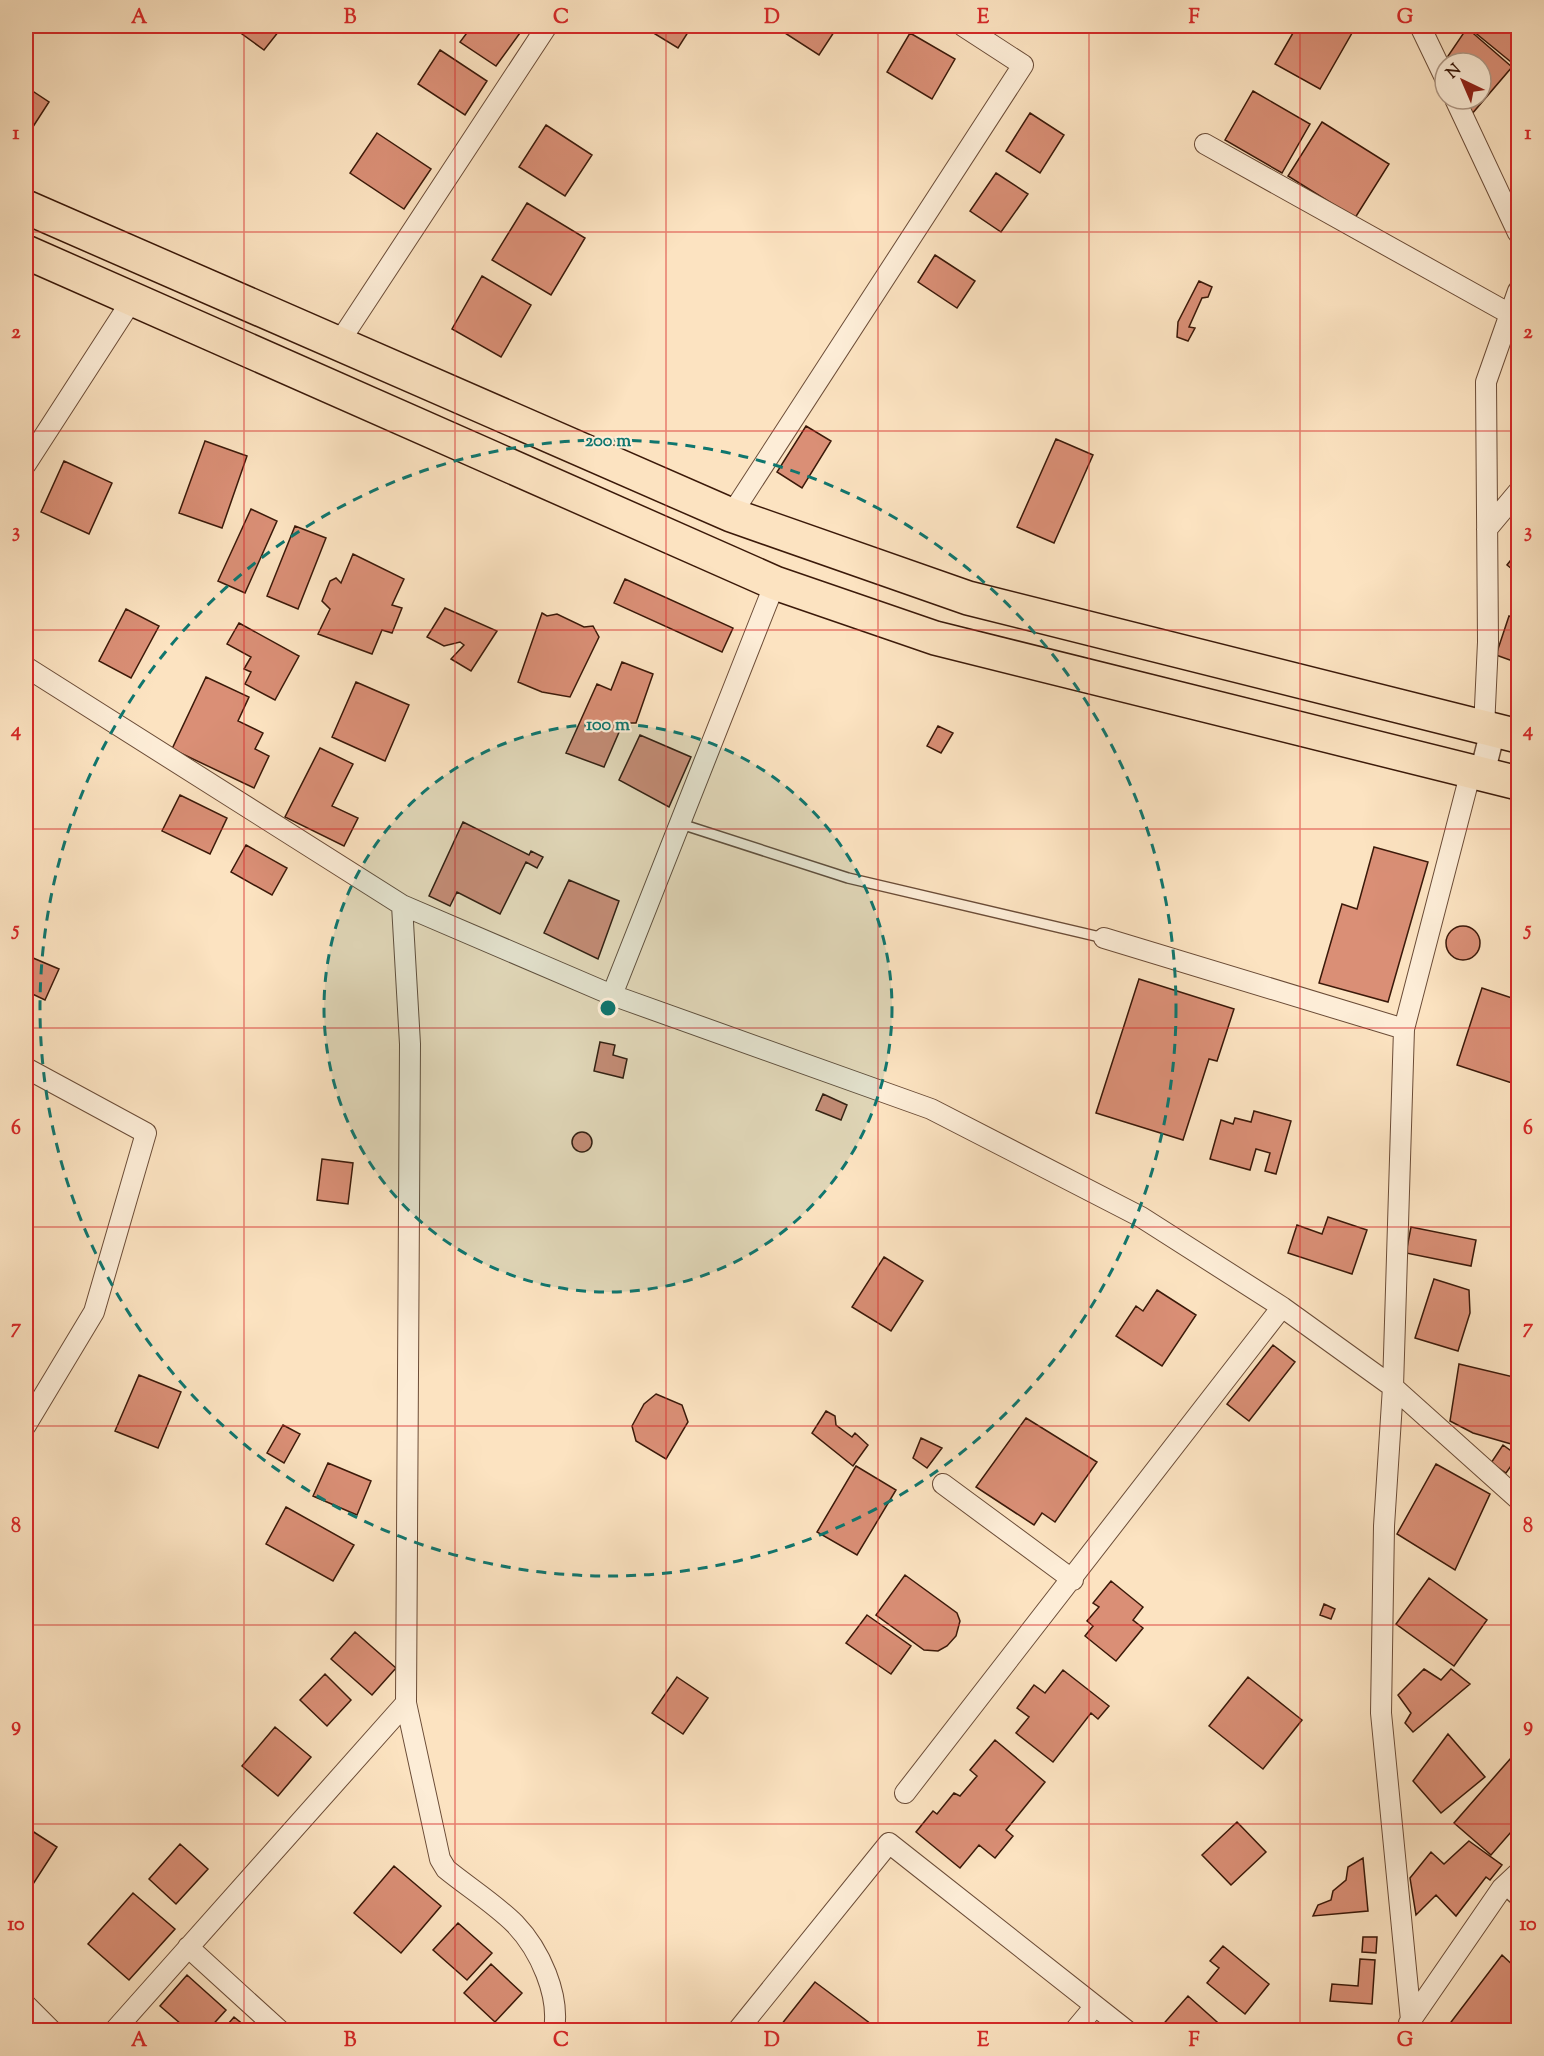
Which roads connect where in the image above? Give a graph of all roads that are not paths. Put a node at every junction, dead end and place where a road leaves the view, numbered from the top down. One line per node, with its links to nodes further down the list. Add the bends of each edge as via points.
1 (547, 26): 13 (street)
2 (963, 26): 16 (street, via 1023,65)
3 (1420, 26): 4 (street)
4 (1433, 53)
5 (1461, 111): 8 (street)
6 (1205, 144): 12 (street)
7 (26, 207): 13 (highway)
8 (1518, 233)
9 (26, 252): 11 (highway)
10 (1518, 291): 12 (street)
11 (132, 300): 14 (street); 18 (highway)
12 (1510, 314): 17 (street, via 1486,382)
13 (338, 344): 16 (highway)
14 (26, 464)
15 (1518, 492): 17 (street)
16 (731, 515): 20 (highway, via 968,598)
17 (1487, 529): 20 (street, via 1488,642)
18 (775, 583): 21 (highway, via 935,638); 23 (street)
19 (26, 667): 24 (street)
20 (1498, 732): 21 (street)
21 (1477, 772): 22 (highway); 27 (street)
22 (1518, 783)
23 (681, 824): 25 (lane, via 848,878); 26 (street)
24 (402, 905): 26 (street); 35 (street, via 410,1044)
25 (1104, 938): 27 (street)
26 (612, 995): 29 (street, via 931,1109 1141,1217)
27 (1404, 1029): 30 (street)
28 (26, 1068): 31 (street, via 147,1133 94,1312)
29 (1282, 1307): 30 (street); 34 (street)
30 (1393, 1387): 33 (street); 43 (street, via 1384,1526 1381,1713)
31 (28, 1415)
32 (943, 1484): 34 (street)
33 (1518, 1499)
34 (1073, 1580): 36 (street)
35 (406, 1703): 40 (street); 47 (street, via 440,1859 446,1869 515,1924 527,1940 546,1975 554,2005)
36 (906, 1793)
37 (1518, 1873): 38 (street)
38 (1502, 1888): 39 (lane); 43 (street)
39 (1518, 1902)
40 (188, 1947): 45 (street); 46 (street)
41 (26, 2005): 44 (street)
42 (1095, 2006): 48 (street, via 889,1843); 49 (street); 50 (street)
43 (1407, 2025)
44 (51, 2031)
45 (115, 2031)
46 (279, 2031)
47 (554, 2031)
48 (738, 2031)
49 (1075, 2031)
50 (1126, 2031)

